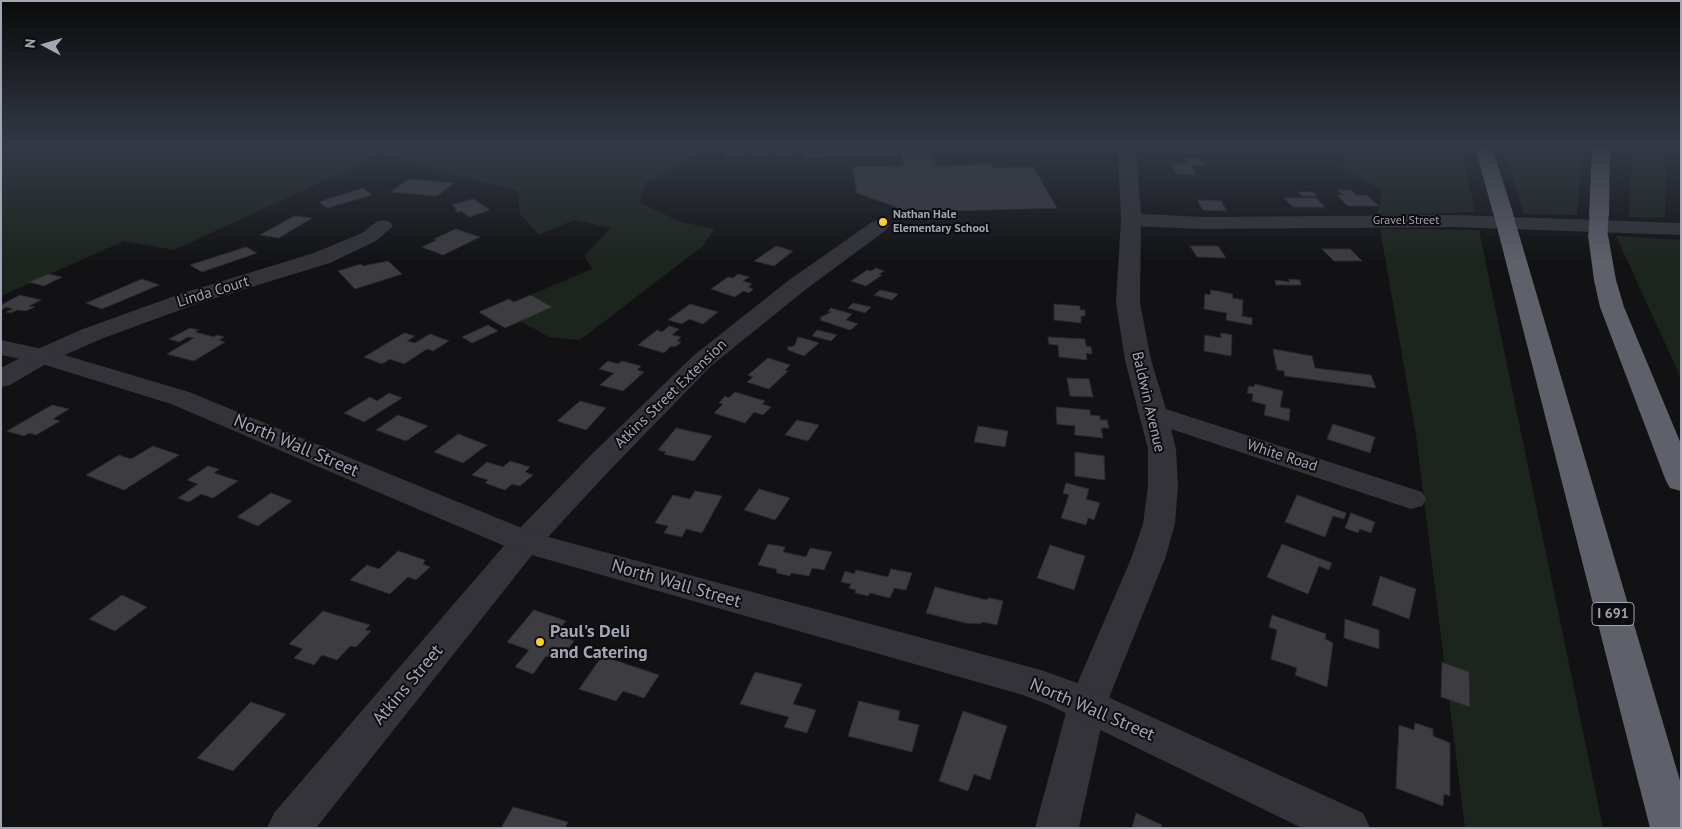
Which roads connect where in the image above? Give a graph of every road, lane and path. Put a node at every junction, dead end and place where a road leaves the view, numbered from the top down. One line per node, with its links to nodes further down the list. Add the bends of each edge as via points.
1 (1129, 186): 4 (street, Baldwin Avenue)
2 (1494, 186): 19 (highway, I 691)
3 (1600, 186): 12 (highway, via 1599,226 1605,280 1612,307)
4 (1131, 220): 7 (street, Gravel Street, via 1454,221); 11 (street, Baldwin Avenue, via 1128,303 1138,360)
5 (383, 226): 9 (street, Linda Court, via 369,237 322,258 173,304)
6 (879, 226): 14 (street, Atkins Street Extension, via 797,285 702,361)
7 (1681, 229)
8 (1, 347): 9 (street, North Wall Street)
9 (42, 356): 10 (street, Linda Court); 14 (street, North Wall Street, via 180,398)
10 (1, 379)
11 (1154, 414): 13 (street, White Road); 15 (street, Baldwin Avenue, via 1162,449 1159,524 1148,559)
12 (1681, 481)
13 (1411, 499)
14 (525, 542): 15 (street, North Wall Street, via 1028,681); 16 (street, Atkins Street)
15 (1087, 705): 17 (street, Baldwin Avenue); 18 (street, North Wall Street)
16 (288, 828)
17 (1058, 828)
18 (1348, 828)
19 (1672, 828)

